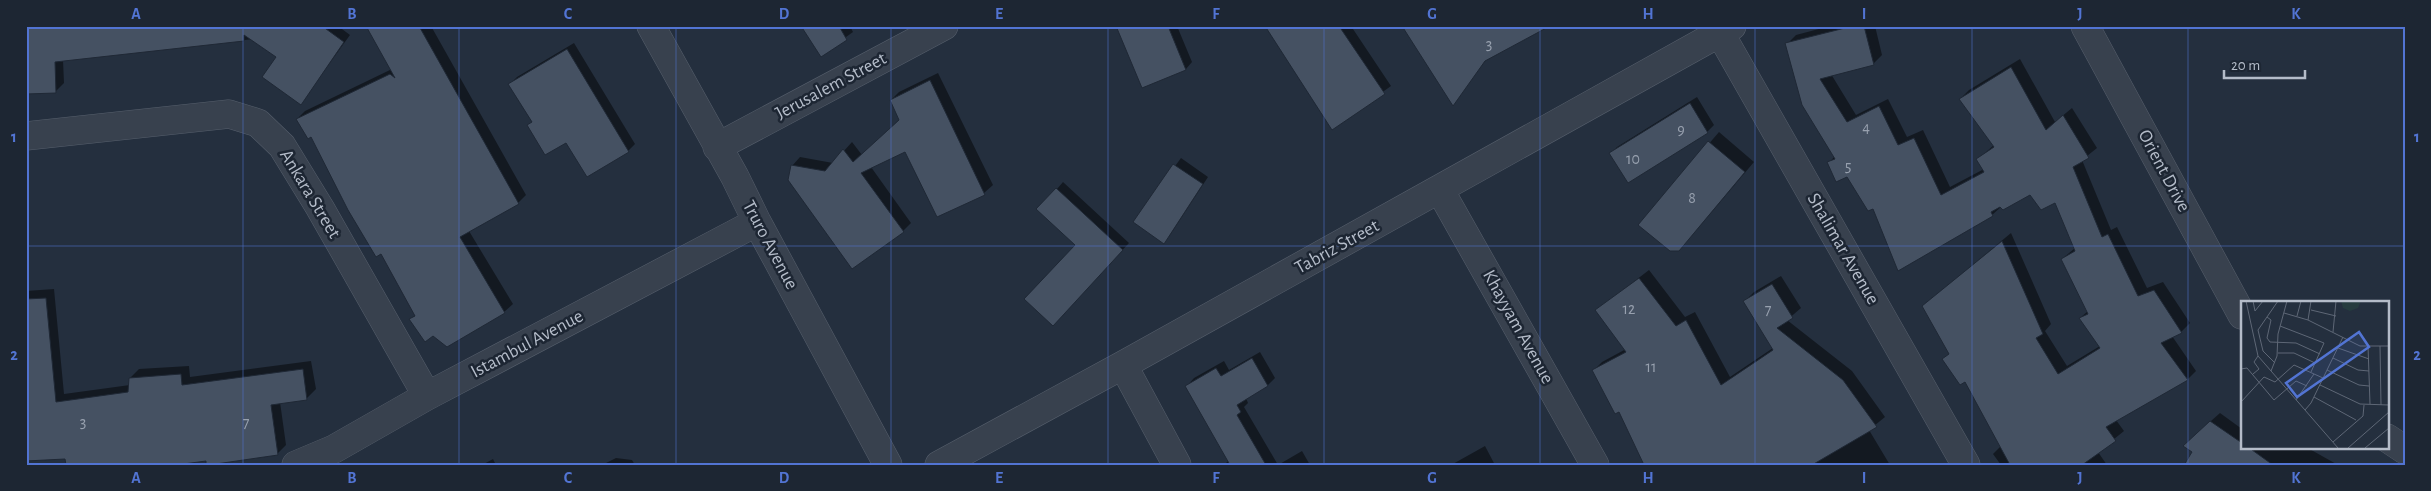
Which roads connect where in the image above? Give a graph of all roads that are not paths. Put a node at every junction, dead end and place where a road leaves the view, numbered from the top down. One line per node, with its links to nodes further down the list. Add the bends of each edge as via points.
1 (651, 26): 6 (street, Truro Avenue)
2 (944, 26): 6 (street, Jerusalem Street)
3 (2085, 26): 9 (street, Orient Drive)
4 (1726, 30): 7 (street, Tabriz Street); 19 (street, Shalimar Avenue)
5 (26, 136): 11 (street, Ankara Street, via 230,114 258,123 282,146)
6 (717, 147): 8 (street, Truro Avenue)
7 (1440, 190): 10 (street, Tabriz Street); 18 (street, Khayyam Avenue)
8 (757, 222): 11 (street, Istambul Avenue); 15 (street, Truro Avenue)
9 (2241, 313)
10 (1123, 365): 16 (street, Tabriz Street); 17 (street)
11 (427, 396): 14 (street, Istambul Avenue, via 334,449)
12 (2388, 439): 13 (street)
13 (2405, 450)
14 (296, 465)
15 (888, 465)
16 (939, 465)
17 (1177, 465)
18 (1595, 465)
19 (1966, 465)

